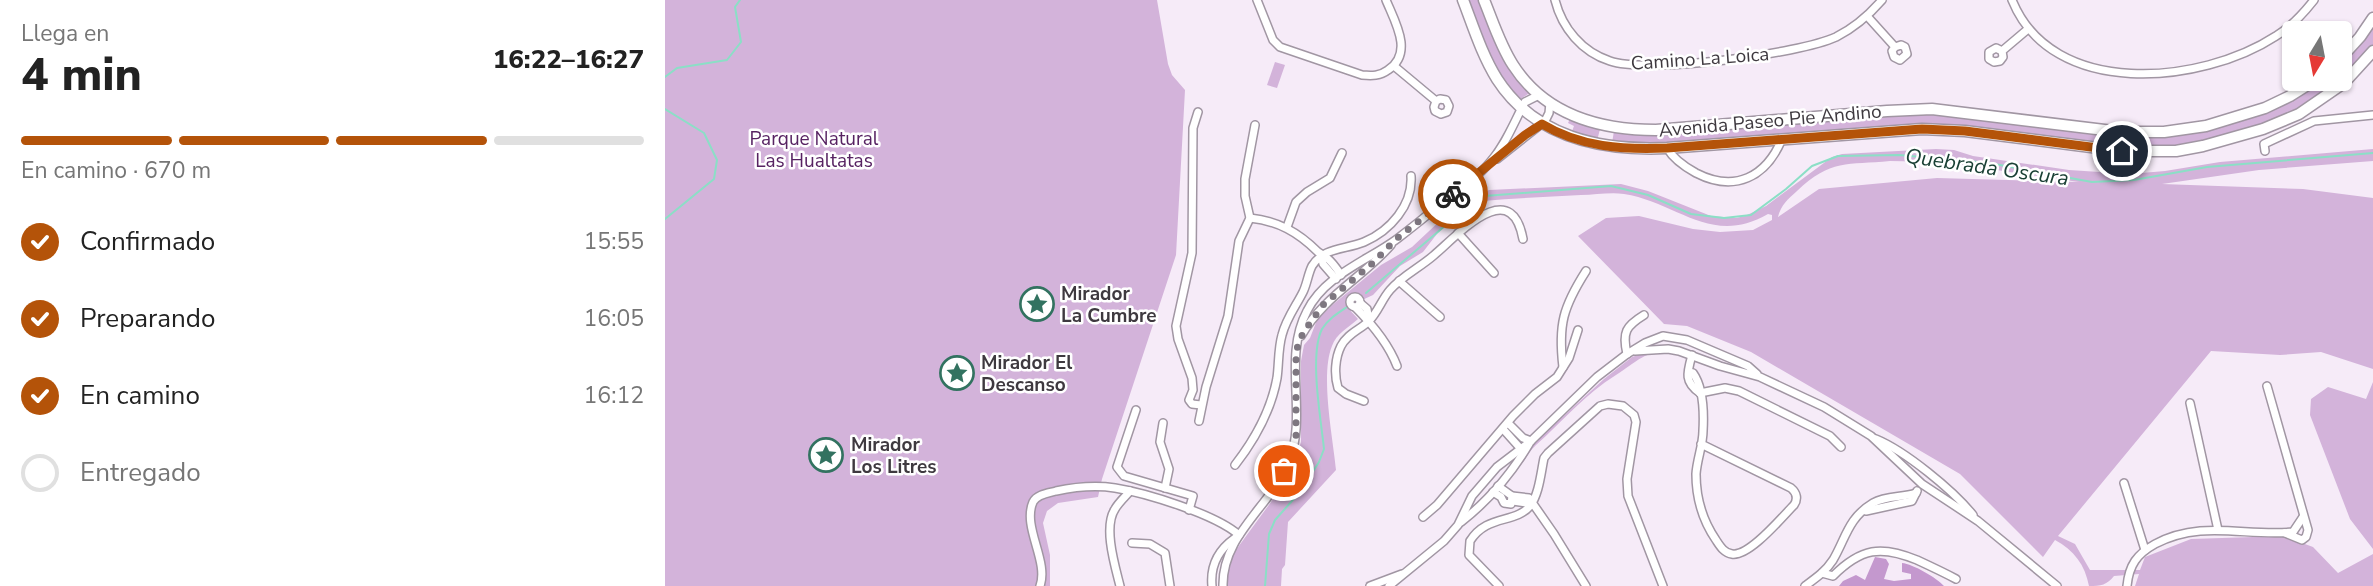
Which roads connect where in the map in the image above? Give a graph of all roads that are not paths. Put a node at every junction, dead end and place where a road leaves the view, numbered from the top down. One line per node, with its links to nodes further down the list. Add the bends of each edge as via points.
1 (1257, 0): 16 (street, via 1280,47 1367,76 1381,75)
2 (1386, 0): 16 (street, via 1402,41)
3 (1463, 0): 21 (main road, Avenida Paseo Pie Andino, via 1492,70)
4 (1484, 0): 18 (main road, Avenida Paseo Pie Andino, via 1503,48)
5 (1555, 0): 9 (street, Camino La Loica, via 1566,27 1582,45 1601,58 1629,65 1704,62 1795,50 1835,37)
6 (1882, 0): 9 (street, Camino La Loica)
7 (2012, 0): 11 (street)
8 (2314, 0): 11 (street, via 2288,27 2262,44 2170,72 2127,73 2094,67 2057,53)
9 (1867, 16): 13 (street)
10 (2373, 18): 12 (main road)
11 (2028, 29): 14 (street)
12 (2352, 44)
13 (1895, 47)
14 (2002, 51)
15 (2373, 51): 22 (main road, Avenida Paseo Pie Andino, via 2344,83)
16 (1394, 66): 19 (street)
17 (2298, 91): 28 (main road, Avenida Paseo Pie Andino, via 2265,108 2206,126 2164,132 2121,132 1932,109 1656,130)
18 (1539, 95): 20 (main road, Avenida Paseo Pie Andino); 21 (street, via 1527,100)
19 (1436, 101)
20 (1550, 103): 26 (street); 28 (main road, Avenida Paseo Pie Andino)
21 (1522, 109): 26 (main road, Avenida Paseo Pie Andino); 29 (street)
22 (2307, 109): 25 (street); 31 (main road, Avenida Paseo Pie Andino, via 2217,143 2162,152 1922,129)
23 (1198, 112): 71 (street, via 1193,128 1192,253 1176,326 1192,378 1189,400)
24 (2373, 115): 25 (street)
25 (2314, 121): 34 (street, via 2264,144)
26 (1542, 124): 30 (street); 32 (main road, Avenida Paseo Pie Andino)
27 (1255, 125): 38 (street, via 1245,189)
28 (1605, 126): 32 (main road)
29 (1514, 127): 30 (street); 36 (street)
30 (1525, 135): 36 (street)
31 (1782, 139): 33 (main road, Avenida Paseo Pie Andino); 33 (street, Avenida Paseo Pie Andino, via 1758,172 1732,183 1693,172)
32 (1601, 146): 33 (main road, Avenida Paseo Pie Andino)
33 (1667, 148)
34 (2265, 151)
35 (1342, 153): 39 (street, via 1329,178 1296,202)
36 (1490, 163): 42 (street)
37 (1411, 176): 43 (street, via 1408,201 1384,228 1363,242)
38 (1250, 218): 39 (street); 71 (street, via 1238,241 1226,324)
39 (1287, 227): 43 (street)
40 (1458, 233): 41 (street, via 1478,218 1504,210 1514,216); 47 (street); 49 (street)
41 (1523, 239)
42 (1395, 240): 44 (street); 45 (street)
43 (1321, 255): 48 (street, via 1323,264); 84 (street, via 1282,335 1267,414)
44 (1359, 261): 45 (street); 48 (street)
45 (1364, 271): 50 (street)
46 (1586, 271): 65 (street, via 1561,323)
47 (1494, 273)
48 (1338, 277): 51 (street)
49 (1399, 281): 54 (street); 55 (street)
50 (1345, 286): 52 (street); 55 (street)
51 (1316, 297): 52 (street); 58 (street, via 1303,318)
52 (1323, 305): 58 (street)
53 (1644, 315): 60 (street, via 1628,327 1625,340)
54 (1440, 317)
55 (1369, 322): 63 (street); 69 (street, via 1345,340 1336,370 1341,391)
56 (1578, 331): 65 (street)
57 (1657, 338): 59 (street); 60 (street); 62 (street, via 1686,340)
58 (1298, 343): 101 (street, via 1297,428 1292,454 1279,481)
59 (1658, 349): 60 (street); 61 (street)
60 (1631, 352): 77 (street)
61 (1692, 355): 64 (street); 68 (street, via 1689,372 1699,382)
62 (1725, 355): 64 (street); 66 (street)
63 (1397, 366)
64 (1720, 366): 66 (street)
65 (1563, 368): 75 (street)
66 (1760, 377): 76 (street, via 1824,407)
67 (2267, 386): 97 (street)
68 (1700, 393): 78 (street); 79 (street, via 1725,388 1739,391 1830,436)
69 (1364, 401)
70 (2190, 403): 99 (street)
71 (1201, 405): 73 (street)
72 (1136, 410): 88 (street, via 1117,467 1124,477)
73 (1199, 421)
74 (1163, 423): 88 (street, via 1160,442 1169,469)
75 (1505, 426): 77 (street); 80 (street); 96 (street)
76 (1871, 436): 81 (street); 83 (street)
77 (1531, 441): 80 (street); 85 (street)
78 (1701, 444): 78 (street, via 1796,493 1794,505 1741,553 1724,551 1702,512 1696,473)
79 (1841, 447)
80 (1520, 448): 82 (street)
81 (1902, 454): 83 (street); 92 (street)
82 (1509, 457): 85 (street); 91 (street)
83 (1896, 461): 87 (street)
84 (1235, 464)
85 (1516, 464): 89 (street)
86 (2124, 483): 103 (street)
87 (1922, 484): 92 (street); 105 (street, via 1916,492 1872,503 1845,533)
88 (1165, 488): 95 (street, via 1193,496)
89 (1496, 489): 93 (street, via 1503,503 1529,498); 94 (street)
90 (1130, 491): 95 (street); 109 (street, via 1072,488 1036,498 1032,518 1042,570); 110 (street, via 1115,508 1110,528)
91 (1469, 502): 94 (street); 98 (street)
92 (1956, 503): 107 (street)
93 (1532, 505): 115 (street, via 1515,516 1495,520 1469,541 1469,555); 116 (street); 117 (street, via 1544,458 1555,446 1600,406 1616,404 1629,410 1636,422 1628,496)
94 (1478, 508): 98 (street)
95 (1189, 510): 101 (street)
96 (1423, 517)
97 (2303, 517): 100 (street, via 2293,532); 100 (street, via 2306,537 2302,540)
98 (1458, 525): 104 (street)
99 (2218, 530): 100 (street); 103 (street, via 2188,532)
100 (2284, 533)
101 (1238, 535): 112 (street, via 1217,556); 113 (street, via 1227,559)
102 (1132, 543): 111 (street, via 1150,544 1165,553)
103 (2145, 550): 120 (street, via 2131,565)
104 (1408, 571): 108 (street); 114 (street)
105 (1822, 573): 106 (street, via 1833,576 1857,555 1889,551); 118 (street)
106 (1956, 579)
107 (2049, 582): 119 (street)
108 (1376, 585)
109 (1040, 586)
110 (1120, 586)
111 (1170, 586)
112 (1212, 586)
113 (1223, 586)
114 (1389, 586)
115 (1499, 586)
116 (1586, 586)
117 (1663, 586)
118 (1805, 586)
119 (2057, 586)
120 (2127, 586)

